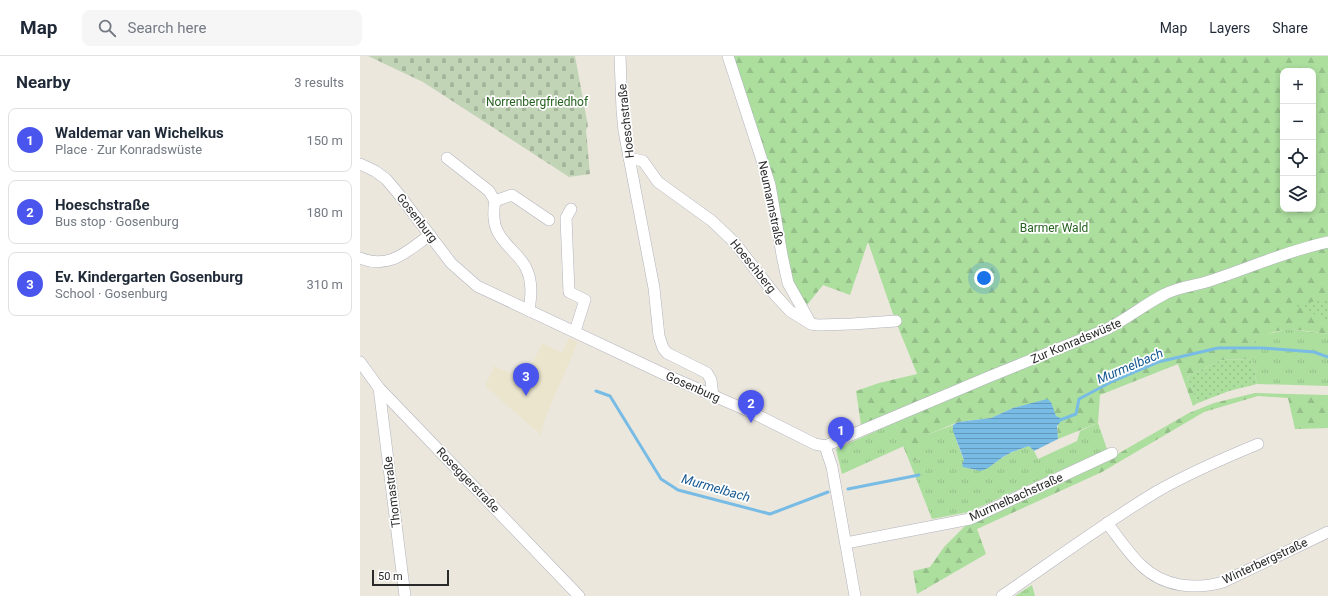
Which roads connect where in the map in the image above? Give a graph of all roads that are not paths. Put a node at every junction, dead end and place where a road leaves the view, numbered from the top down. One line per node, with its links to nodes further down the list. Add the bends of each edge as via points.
1 (620, 56): 4 (street, Hoeschstraße, via 622,110)
2 (728, 56): 14 (street, Neumannstraße, via 770,185 788,283)
3 (447, 158): 6 (street, via 489,191)
4 (629, 158): 14 (street, Hoeschberg, via 643,161 658,182 712,220 734,242 790,311); 18 (street, Hoeschstraße, via 663,348 667,353 707,373)
5 (360, 164): 9 (street, Gosenburg, via 386,179)
6 (495, 201): 8 (street, via 512,195); 12 (street, via 493,208 499,234 519,256 526,269 532,295)
7 (571, 209): 15 (street, via 566,218 569,292 584,300)
8 (549, 220)
9 (430, 235): 11 (street, via 390,261 372,262); 12 (street, Gosenburg, via 451,263 477,286)
10 (1328, 242): 20 (street, Zur Konradswüste, via 1172,291 1107,329)
11 (360, 258)
12 (529, 311): 15 (street, Gosenburg)
13 (896, 321): 14 (street)
14 (811, 324)
15 (575, 331): 18 (street, Gosenburg)
16 (360, 362): 17 (street, Roseggerstraße)
17 (379, 388): 25 (street, Thomastraße); 26 (street, Roseggerstraße)
18 (714, 396): 20 (street, Gosenburg, via 815,444)
19 (1258, 444): 22 (street, via 1214,462 1157,491)
20 (825, 446): 24 (street, via 832,467)
21 (1112, 453): 24 (street, Murmelbachstraße, via 970,519)
22 (1107, 523): 23 (street, Winterbergstraße, via 1143,567 1161,580 1194,586 1223,582); 28 (street)
23 (1328, 532)
24 (846, 543): 27 (street)
25 (405, 596)
26 (580, 596)
27 (855, 596)
28 (1002, 596)

